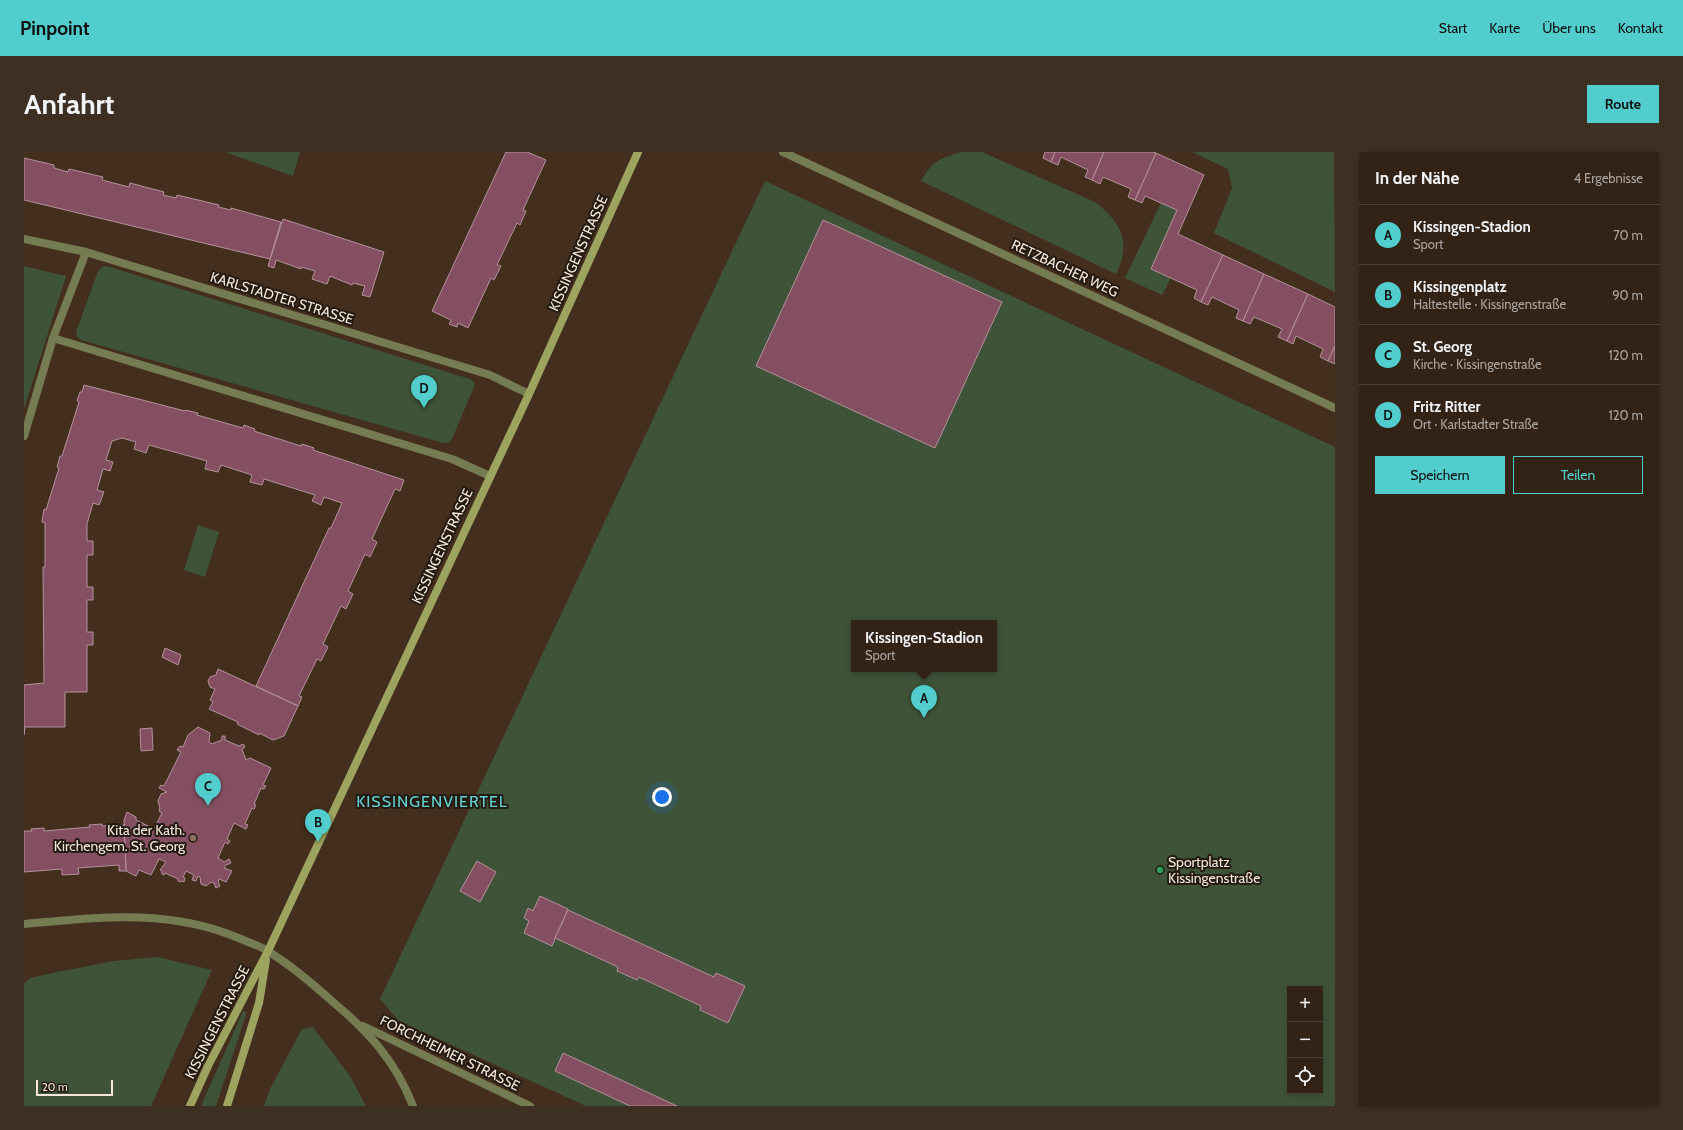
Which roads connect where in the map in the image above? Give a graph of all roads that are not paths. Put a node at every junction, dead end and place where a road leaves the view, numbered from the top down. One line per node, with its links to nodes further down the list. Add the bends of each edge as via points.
1 (638, 152): 6 (street, KISSINGENSTRASSE)
2 (783, 152): 7 (street, RETZBACHER WEG)
3 (24, 239): 4 (street, KARLSTADTER STRASSE)
4 (86, 252): 5 (street); 6 (street, KARLSTADTER STRASSE, via 490,375)
5 (53, 338): 8 (street); 9 (street, via 452,459)
6 (529, 394): 9 (street, KISSINGENSTRASSE)
7 (1335, 408)
8 (24, 436)
9 (490, 476): 11 (street, KISSINGENSTRASSE)
10 (24, 924): 11 (street, via 103,917 143,917 181,921 212,928)
11 (268, 951): 12 (street, via 312,983); 14 (street, KISSINGENSTRASSE); 15 (street, KISSINGENSTRASSE, via 259,1003)
12 (359, 1024): 13 (street, FORCHHEIMER STRASSE); 16 (street, via 390,1060 406,1086)
13 (517, 1103): 17 (street, FORCHHEIMER STRASSE)
14 (190, 1106)
15 (226, 1106)
16 (413, 1106)
17 (530, 1106)

